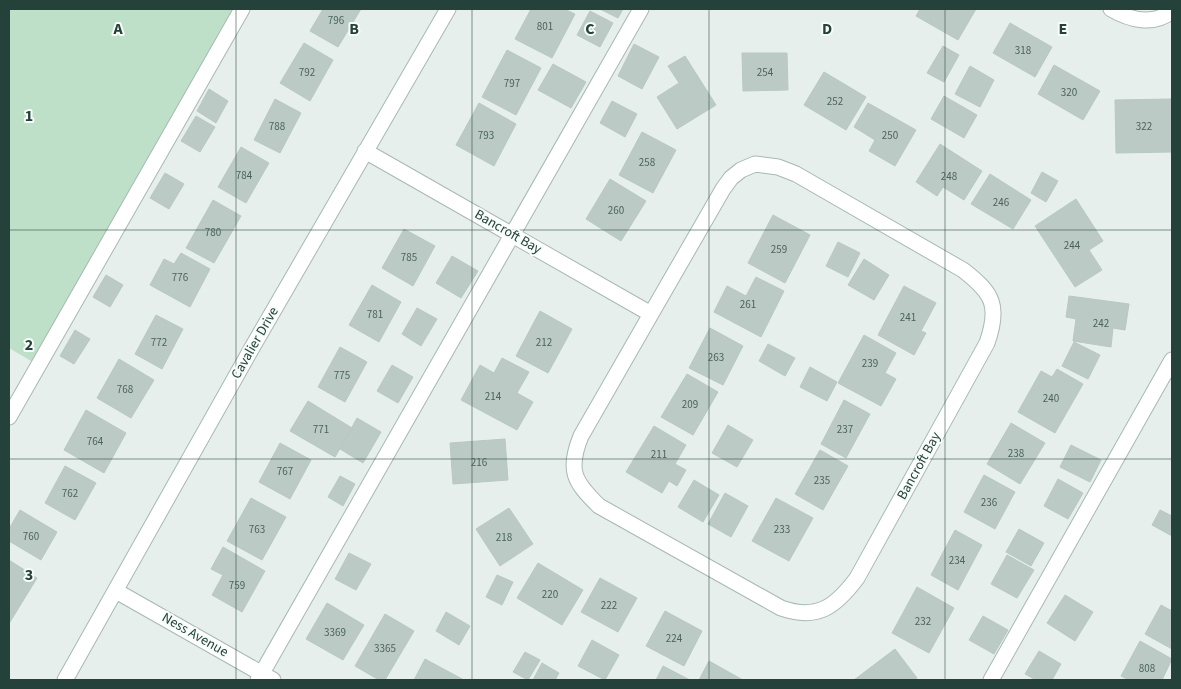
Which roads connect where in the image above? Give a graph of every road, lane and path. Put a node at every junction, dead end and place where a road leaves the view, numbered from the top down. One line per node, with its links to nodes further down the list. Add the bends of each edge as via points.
1 (242, 9): 10 (street)
2 (448, 9): 6 (street, Cavalier Drive)
3 (641, 9): 7 (street)
4 (1111, 9): 5 (street, via 1137,20 1154,20)
5 (1172, 11)
6 (365, 151): 7 (street, Bancroft Bay); 11 (street, Cavalier Drive)
7 (512, 234): 8 (street, Bancroft Bay); 12 (street)
8 (650, 314): 8 (street, Bancroft Bay, via 723,189 741,170 754,164 778,167 796,174 963,270 982,284 992,299 994,312 987,343 856,578 831,607 805,613 781,608 600,506 573,474 574,453 581,436)
9 (1172, 360): 14 (street)
10 (9, 417)
11 (116, 591): 12 (street, Ness Avenue); 13 (street, Cavalier Drive)
12 (264, 678)
13 (65, 680)
14 (991, 680)

